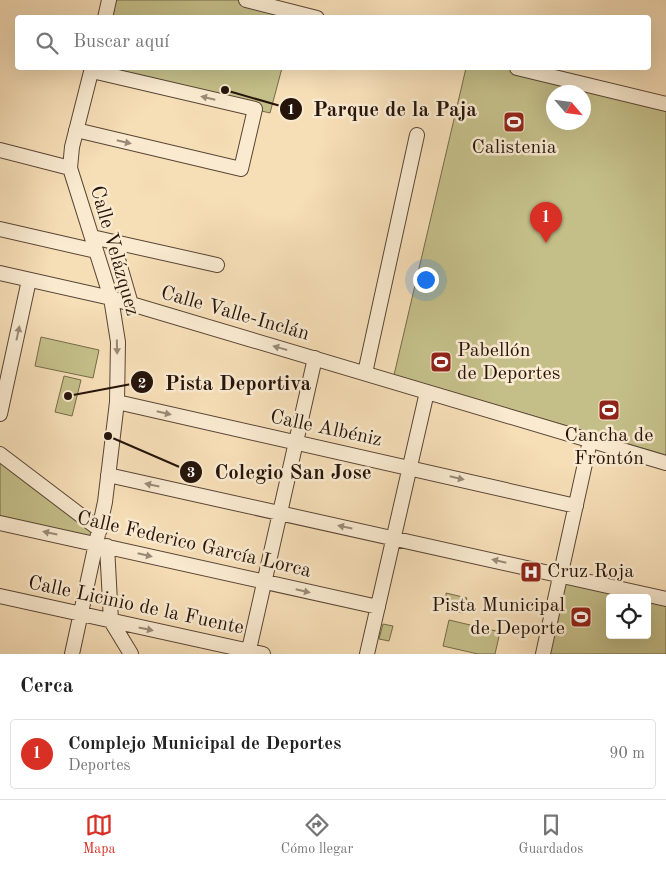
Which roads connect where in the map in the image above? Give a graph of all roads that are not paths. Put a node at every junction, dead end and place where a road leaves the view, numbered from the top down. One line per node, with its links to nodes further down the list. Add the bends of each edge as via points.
1 (109, 0): 3 (street)
2 (246, 0): 4 (street)
3 (106, 15)
4 (304, 15)
5 (92, 70): 9 (street, Calle Velázquez)
6 (96, 70): 9 (street, one-way to 6, via 241,169 255,109)
7 (525, 70): 8 (street)
8 (666, 104)
9 (76, 130): 12 (street, Calle Velázquez)
10 (417, 136): 23 (street)
11 (0, 150): 12 (street)
12 (70, 168): 14 (street, Calle Velázquez)
13 (0, 229): 16 (street)
14 (92, 237): 15 (street); 16 (street, Calle Velázquez)
15 (113, 242): 17 (street); 21 (street, Calle Velázquez)
16 (96, 251): 20 (street, Calle Velázquez)
17 (217, 265)
18 (0, 273): 19 (street, Calle Valle-Inclán)
19 (29, 280): 20 (street, Calle Valle-Inclán); 26 (street, one-way to 19)
20 (111, 298): 21 (street, Calle Valle-Inclán); 25 (street, Calle Velázquez, one-way to 25, via 118,342)
21 (131, 304): 22 (street, Calle Valle-Inclán, one-way to 21)
22 (315, 358): 23 (street, Calle Valle-Inclán); 28 (street)
23 (365, 373): 24 (street, Calle Valle-Inclán)
24 (427, 392): 27 (street, Calle Valle-Inclán); 31 (street)
25 (117, 402): 28 (street, Calle Albéniz, one-way to 28); 32 (street, Calle Velázquez)
26 (0, 414)
27 (590, 441): 30 (street, Calle Valle-Inclán); 33 (street)
28 (295, 442): 31 (street, Calle Albéniz); 34 (street)
29 (0, 454): 37 (street)
30 (666, 463)
31 (410, 468): 33 (street, Calle Albéniz, one-way to 33); 36 (street)
32 (108, 475): 34 (street, one-way to 32); 37 (street, Calle Velázquez)
33 (576, 506): 38 (street)
34 (280, 513): 36 (street, one-way to 34); 39 (street)
35 (0, 523): 37 (street, Calle Federico García Lorca, one-way to 35)
36 (393, 537): 38 (street, one-way to 36); 42 (street)
37 (102, 540): 39 (street, Calle Federico García Lorca, one-way to 39); 43 (street, Calle Velázquez); 44 (street)
38 (561, 574): 41 (street); 50 (street)
39 (264, 582): 42 (street, Calle Federico García Lorca, one-way to 42); 45 (street)
40 (0, 596): 43 (street, Calle Licinio de la Fuente)
41 (666, 598)
42 (378, 607): 49 (street)
43 (81, 614): 44 (street, Calle Licinio de la Fuente); 46 (street, Calle Velázquez)
44 (112, 621): 45 (street, Calle Licinio de la Fuente, one-way to 45); 47 (street)
45 (249, 652): 48 (street, Calle Licinio de la Fuente)
46 (72, 654)
47 (131, 654)
48 (263, 654)
49 (367, 654)
50 (543, 654)

